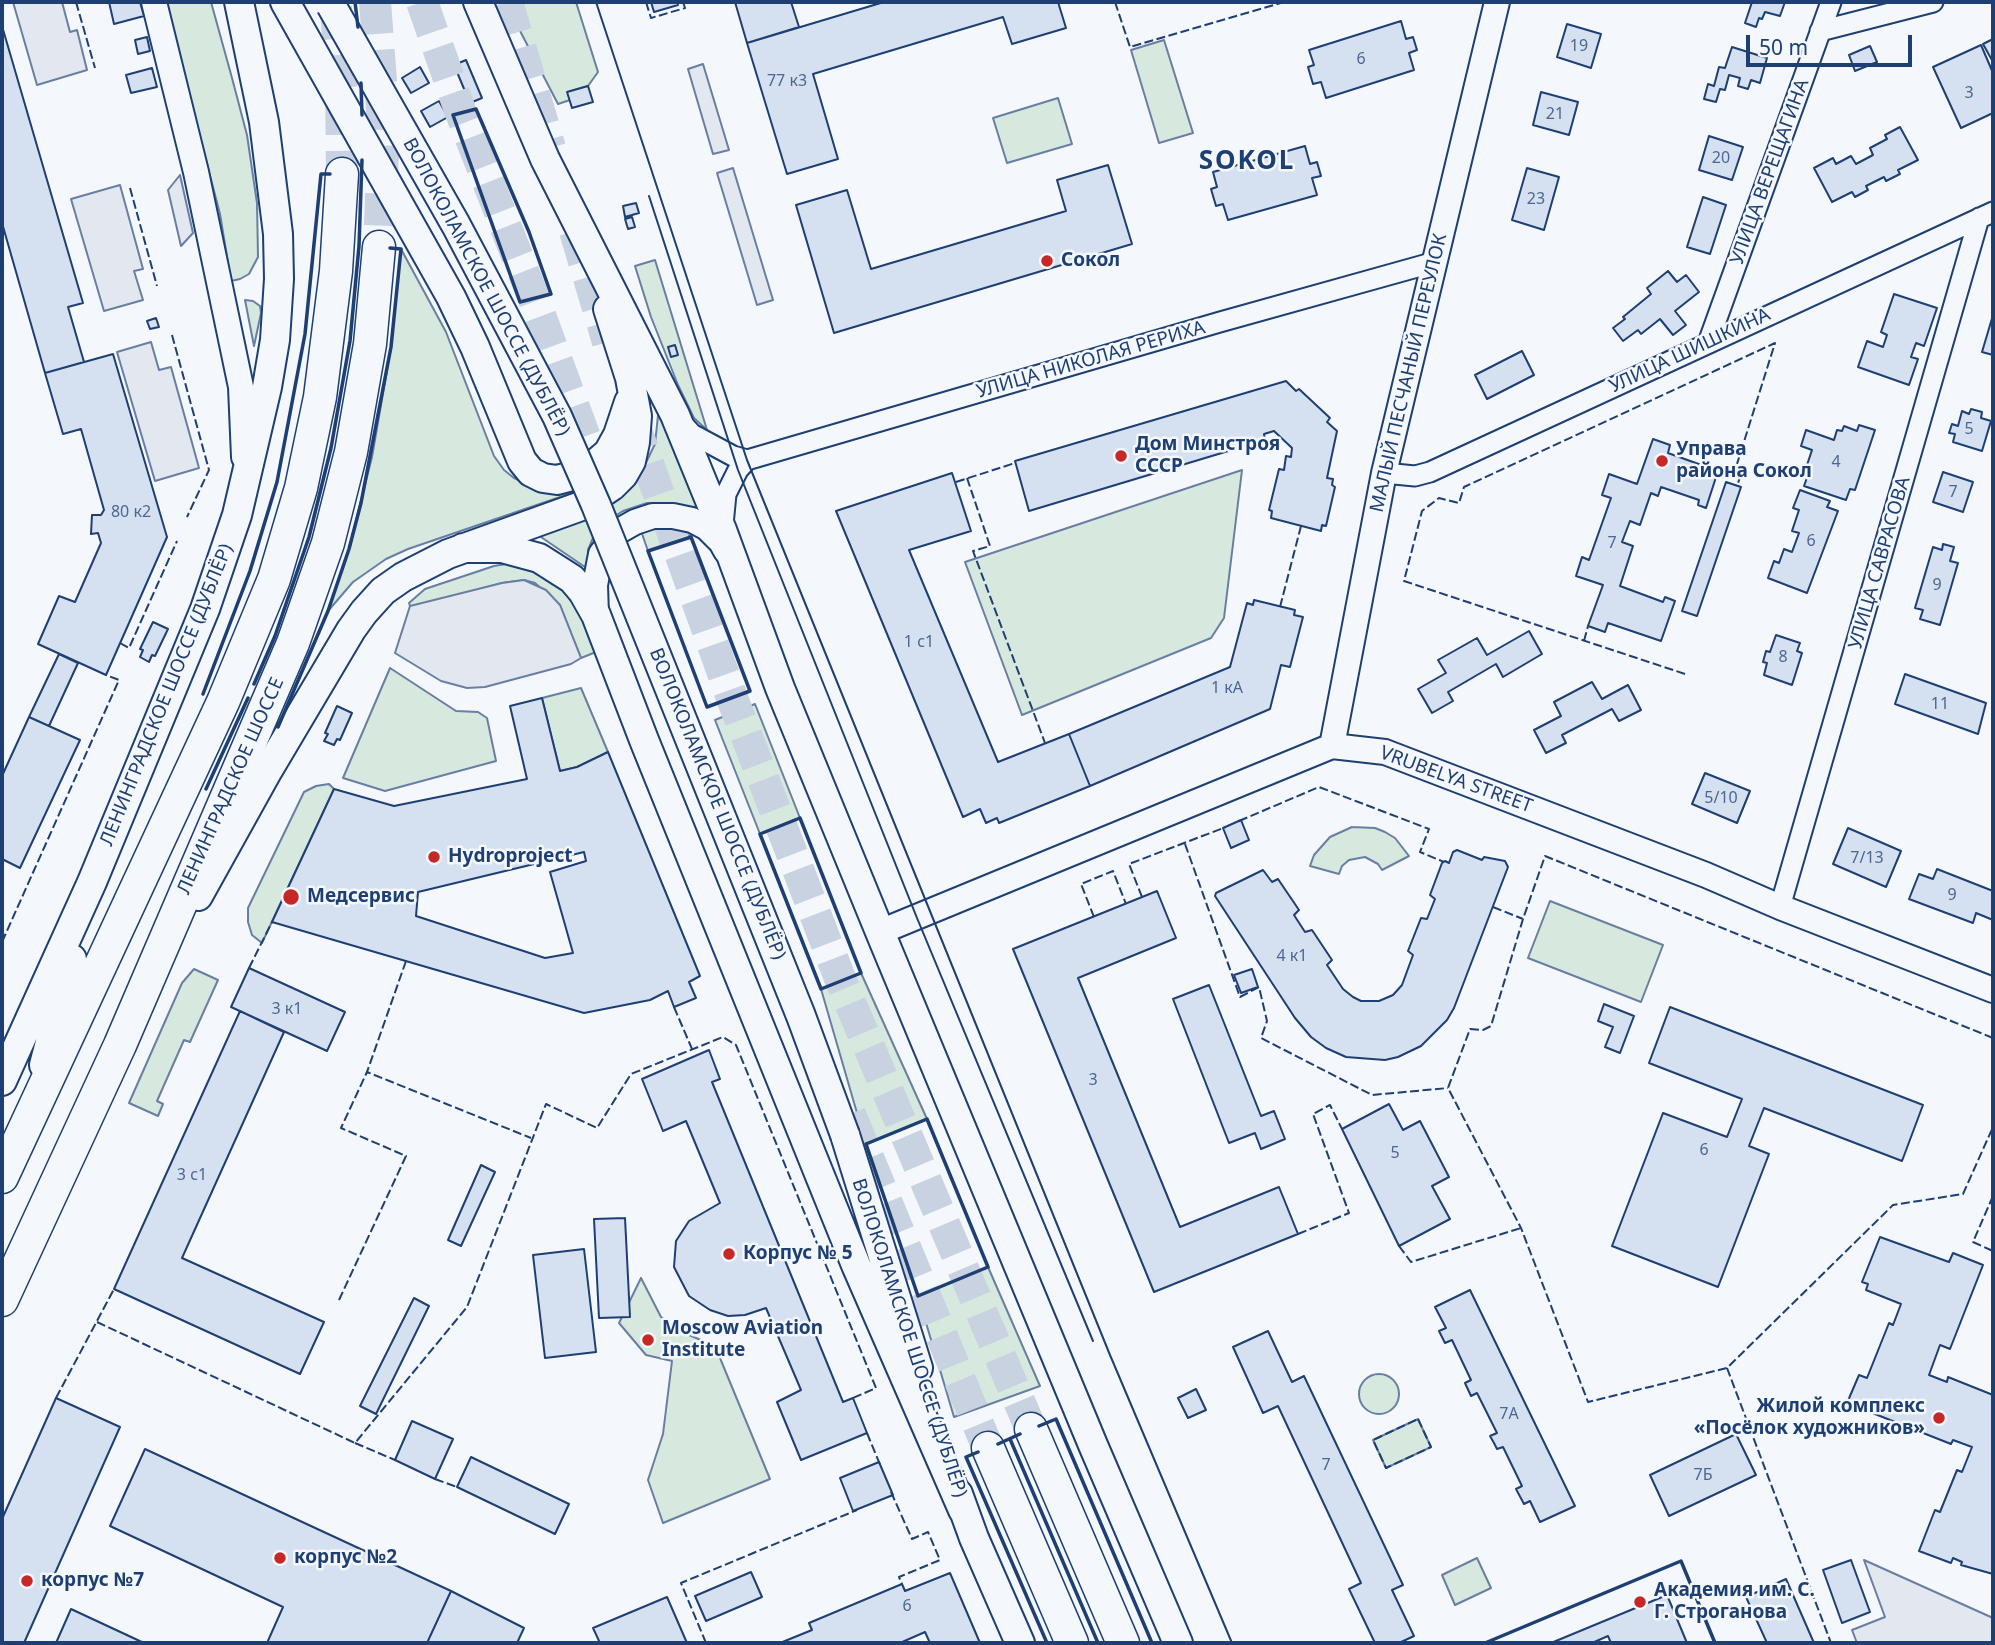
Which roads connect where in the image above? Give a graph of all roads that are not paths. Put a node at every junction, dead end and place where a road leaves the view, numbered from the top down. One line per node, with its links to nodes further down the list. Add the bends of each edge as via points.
1 (153, 2): 20 (street, via 196,172 241,387)
2 (239, 2): 20 (main road, ЛЕНИНГРАДСКОЕ ШОССЕ (ДУБЛЁР), via 274,186 279,279 273,352)
3 (285, 2): 16 (main road, via 451,296 531,472 557,480 594,465 618,435)
4 (478, 2): 12 (main road, via 545,159)
5 (1497, 2): 14 (street, МАЛЫЙ ПЕСЧАНЫЙ ПЕРЕУЛОК)
6 (1831, 2): 9 (street, УЛИЦА ВЕРЕЩАГИНА)
7 (1933, 2): 9 (street)
8 (330, 3): 37 (main road, ВОЛОКОЛАМСКОЕ ШОССЕ (ДУБЛЁР), bridge, via 456,225 557,416 596,505 802,1016 845,1135)
9 (1820, 31): 15 (street, УЛИЦА ВЕРЕЩАГИНА)
10 (342, 174): 32 (main road, via 336,271 320,397 301,488 274,579 234,677)
11 (1986, 215): 15 (street, УЛИЦА ШИШКИНА); 27 (street, УЛИЦА САВРАСОВА)
12 (590, 245): 16 (main road); 17 (main road)
13 (379, 247): 30 (main road, ЛЕНИНГРАДСКОЕ ШОССЕ, via 360,405 324,555 278,682)
14 (1435, 262): 18 (street, УЛИЦА НИКОЛАЯ РЕРИХА); 19 (street, МАЛЫЙ ПЕСЧАНЫЙ ПЕРЕУЛОК)
15 (1708, 343): 19 (street, УЛИЦА ШИШКИНА, via 1430,472 1415,476)
16 (632, 394): 22 (main road, via 636,416 631,461 612,486 584,505)
17 (675, 415): 18 (street, via 692,434); 21 (main road)
18 (747, 460): 21 (street, via 726,494)
19 (1384, 473): 25 (street, МАЛЫЙ ПЕСЧАНЫЙ ПЕРЕУЛОК)
20 (243, 493): 26 (main road, ЛЕНИНГРАДСКОЕ ШОССЕ (ДУБЛЁР), via 205,609)
21 (722, 530): 23 (main road)
22 (463, 548): 24 (main road, via 502,548 540,558 572,579); 30 (main road, via 403,577 383,591 357,621 249,803)
23 (735, 567): 24 (street, via 721,542 692,520 653,516 635,522 619,531 601,554); 28 (main road)
24 (596, 615): 37 (main road, via 851,1252)
25 (1332, 746): 27 (street, VRUBELYA STREET, via 1385,752); 28 (street, VRUBELYA STREET)
26 (92, 882): 31 (main road, ЛЕНИНГРАДСКОЕ ШОССЕ (ДУБЛЁР)); 32 (main road)
27 (1780, 907): 29 (street, VRUBELYA STREET)
28 (880, 932): 41 (main road)
29 (1993, 990)
30 (120, 1045): 34 (main road, ЛЕНИНГРАДСКОЕ ШОССЕ)
31 (2, 1081)
32 (32, 1110): 33 (main road)
33 (2, 1177)
34 (2, 1300)
35 (1031, 1429): 40 (main road)
36 (988, 1448): 39 (main road)
37 (963, 1510): 38 (main road, ВОЛОКОЛАМСКОЕ ШОССЕ (ДУБЛЁР))
38 (1020, 1643)
39 (1072, 1643)
40 (1123, 1643)
41 (1178, 1643)

